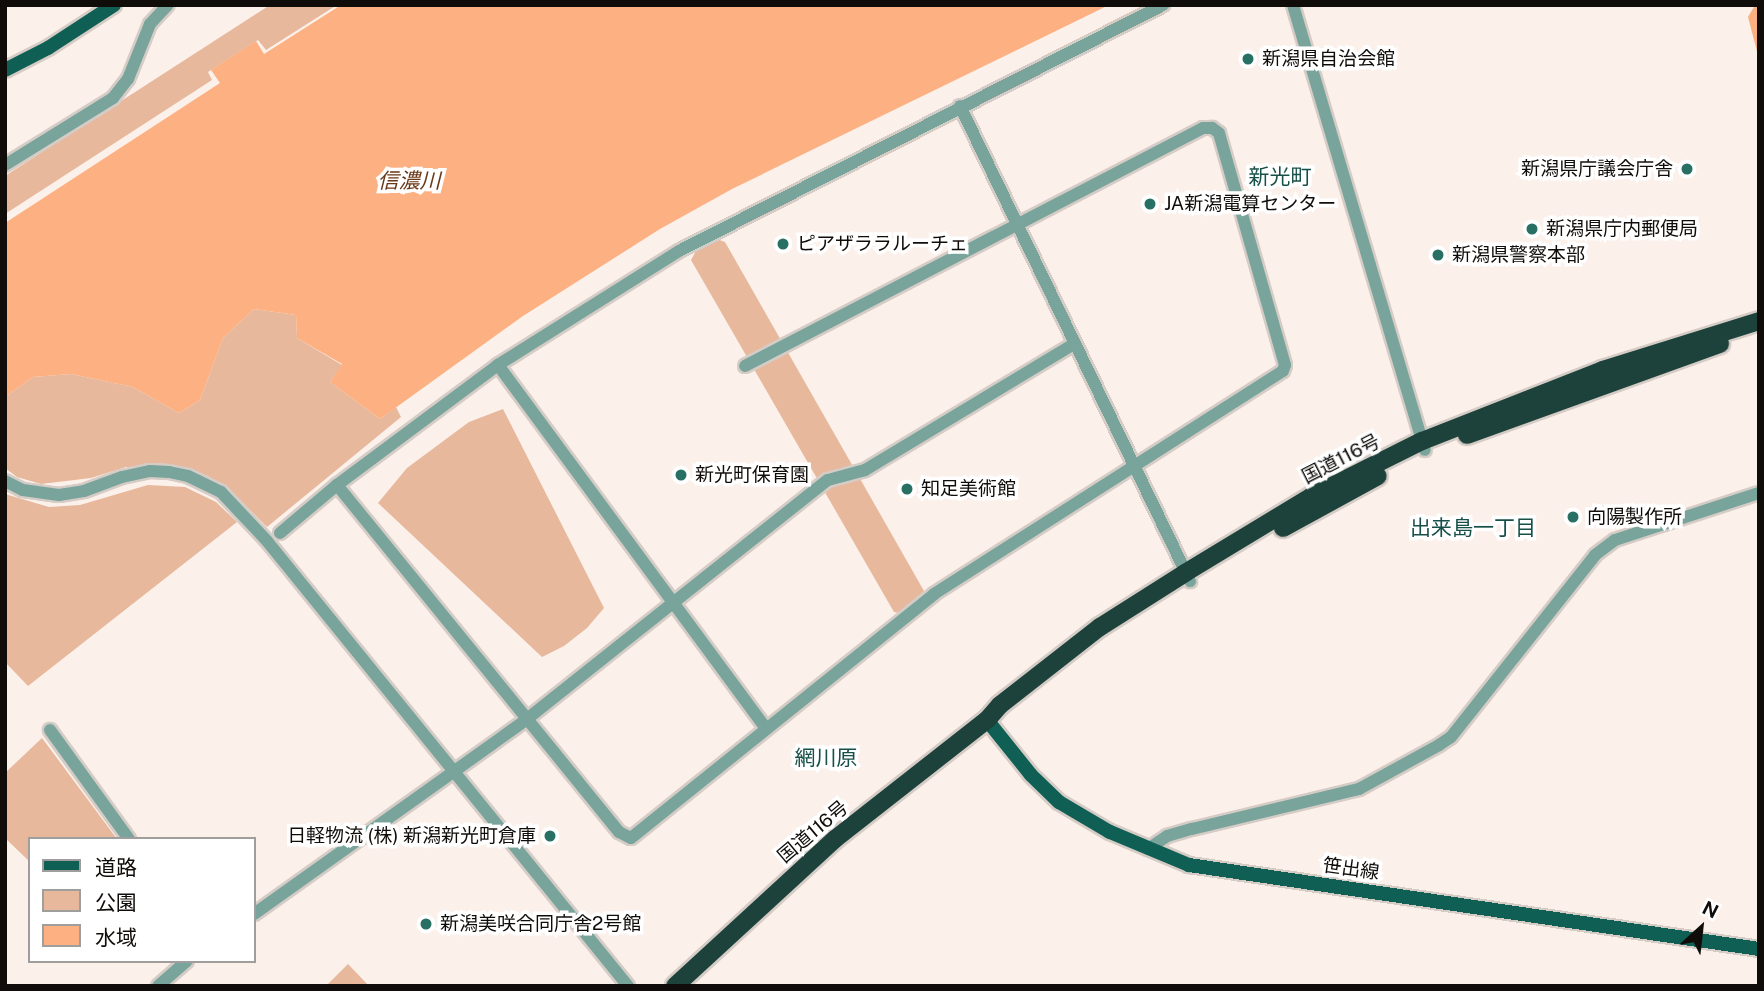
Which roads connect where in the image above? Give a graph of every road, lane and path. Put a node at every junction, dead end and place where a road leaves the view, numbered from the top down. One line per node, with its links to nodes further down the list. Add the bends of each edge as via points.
1 (114, 5): 5 (main road)
2 (167, 5): 7 (street, via 150,24 128,79 113,98)
3 (1163, 5): 6 (street)
4 (1293, 5): 14 (street)
5 (5, 70)
6 (960, 106): 8 (street); 12 (street, via 680,251)
7 (5, 165)
8 (1018, 226): 11 (street); 13 (street); 15 (street, via 1203,128 1219,133 1285,365 1283,371)
9 (1759, 321): 14 (highway, 国道116号, via 1603,370)
10 (1759, 331): 14 (highway, 国道116号)
11 (1074, 344): 15 (street); 21 (street, via 865,470 828,480)
12 (498, 365): 17 (street); 21 (street)
13 (745, 366)
14 (1423, 446): 20 (highway, 国道116号)
15 (1134, 467): 20 (street); 24 (street, via 934,594)
16 (5, 481): 26 (street, via 23,490 59,495 150,471 188,476 214,488 251,520)
17 (337, 485): 19 (street); 22 (street)
18 (1759, 493): 28 (street, via 1615,540 1595,555 1451,737 1439,745 1359,789 1167,836)
19 (280, 533)
20 (1188, 577): 23 (highway, 国道116号, via 1007,713)
21 (673, 604): 22 (street); 24 (street)
22 (527, 719): 24 (street, via 619,832 631,838); 26 (street)
23 (988, 720): 28 (main road, 笹出線, via 1059,802 1083,819); 34 (highway, 国道116号, via 835,839)
24 (766, 729)
25 (50, 730): 27 (street)
26 (456, 770): 29 (street); 33 (street)
27 (128, 837)
28 (1148, 849): 30 (main road, 笹出線, via 1206,869)
29 (256, 913)
30 (1759, 949)
31 (185, 963): 32 (street)
32 (159, 986)
33 (628, 986)
34 (675, 986)

